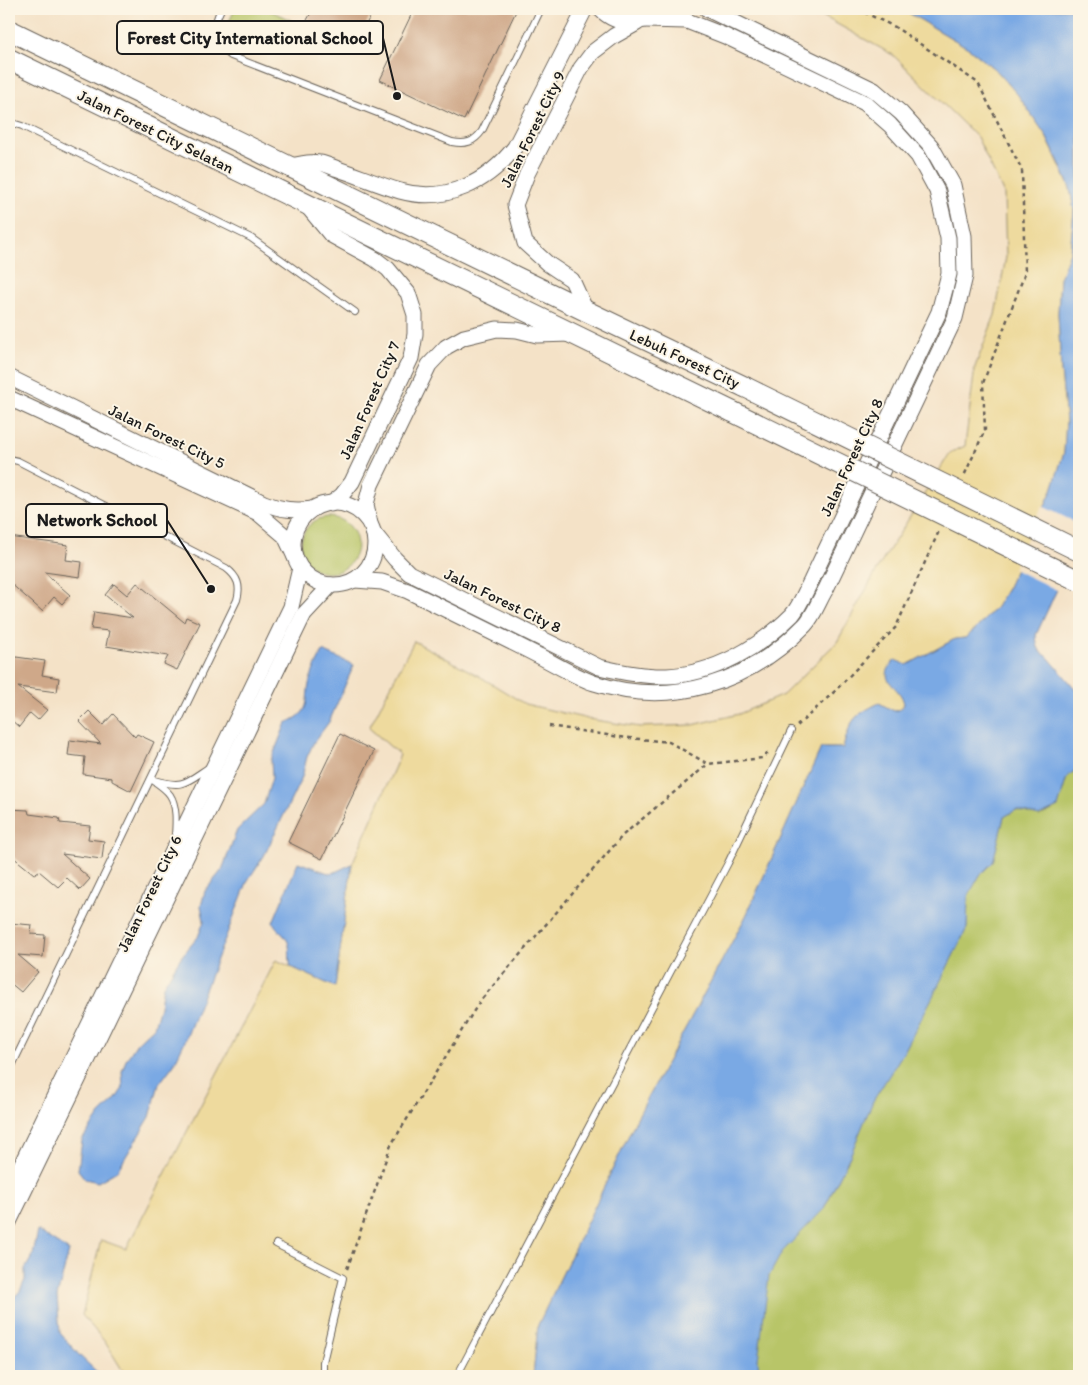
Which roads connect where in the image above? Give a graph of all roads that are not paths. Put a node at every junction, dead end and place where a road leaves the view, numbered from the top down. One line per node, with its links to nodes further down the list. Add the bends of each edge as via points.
1 (221, 9): 2 (lane, via 214,29 216,40 231,56 461,144 470,143 482,131)
2 (541, 9)
3 (584, 9): 11 (street, Jalan Forest City 9, via 515,147 493,172 479,180 447,192 416,194 319,162)
4 (600, 9): 7 (street, via 618,20)
5 (661, 9): 7 (street, Jalan Forest City 9)
6 (708, 9): 24 (street, Jalan Forest City 8, via 874,90 931,146 953,185 964,236 965,276 955,318 826,589 806,624 774,651 736,676 696,689 667,693 630,690 594,683 408,591 382,582)
7 (641, 21): 13 (street, Jalan Forest City 9, via 593,52 580,68 515,205 525,243 572,280); 21 (street, Jalan Forest City 8, via 687,21 865,104 890,125 918,156 938,191 948,238 949,265 939,312 811,582 793,613 765,638 729,661 693,673 667,676 632,674 599,667 409,573)
8 (9, 30): 11 (main road, Jalan Forest City Selatan)
9 (9, 59): 12 (main road, Jalan Forest City Selatan)
10 (9, 122): 14 (lane, via 251,238)
11 (289, 166): 13 (main road, Lebuh Forest City)
12 (304, 202): 15 (main road, Lebuh Forest City); 19 (street, Jalan Forest City 7, via 331,235 388,269 408,293 415,315 416,334 411,358 352,482)
13 (586, 311): 22 (main road, Lebuh Forest City, bridge)
14 (355, 312)
15 (574, 334): 21 (street, via 537,335 497,329 464,337 446,347 429,364 371,484 366,504); 25 (main road, Lebuh Forest City, bridge)
16 (9, 377): 20 (street, Jalan Forest City 5, via 264,503 294,511)
17 (9, 398): 23 (street, Jalan Forest City 5, via 258,513 285,536)
18 (9, 458): 29 (lane, via 226,568 238,582 237,600)
19 (331, 504): 20 (street); 21 (street, via 357,510)
20 (314, 509): 23 (street, via 306,514 296,530 294,539)
21 (371, 528): 24 (street, via 372,559)
22 (1079, 551)
23 (298, 562): 26 (street, via 308,577); 28 (street, Jalan Forest City 6, via 291,607)
24 (354, 580): 26 (street)
25 (1079, 580)
26 (331, 585): 33 (street, Jalan Forest City 6, via 304,614)
27 (791, 731): 36 (lane, via 728,864)
28 (215, 763): 29 (lane, via 182,784 172,785); 30 (street, Jalan Forest City 6)
29 (151, 779): 30 (lane, via 169,794 174,806); 31 (lane)
30 (175, 846): 32 (street, Jalan Forest City 6)
31 (9, 1072)
32 (9, 1190)
33 (9, 1222)
34 (276, 1244): 35 (lane, via 343,1278 323,1362)
35 (323, 1376)
36 (457, 1376)

